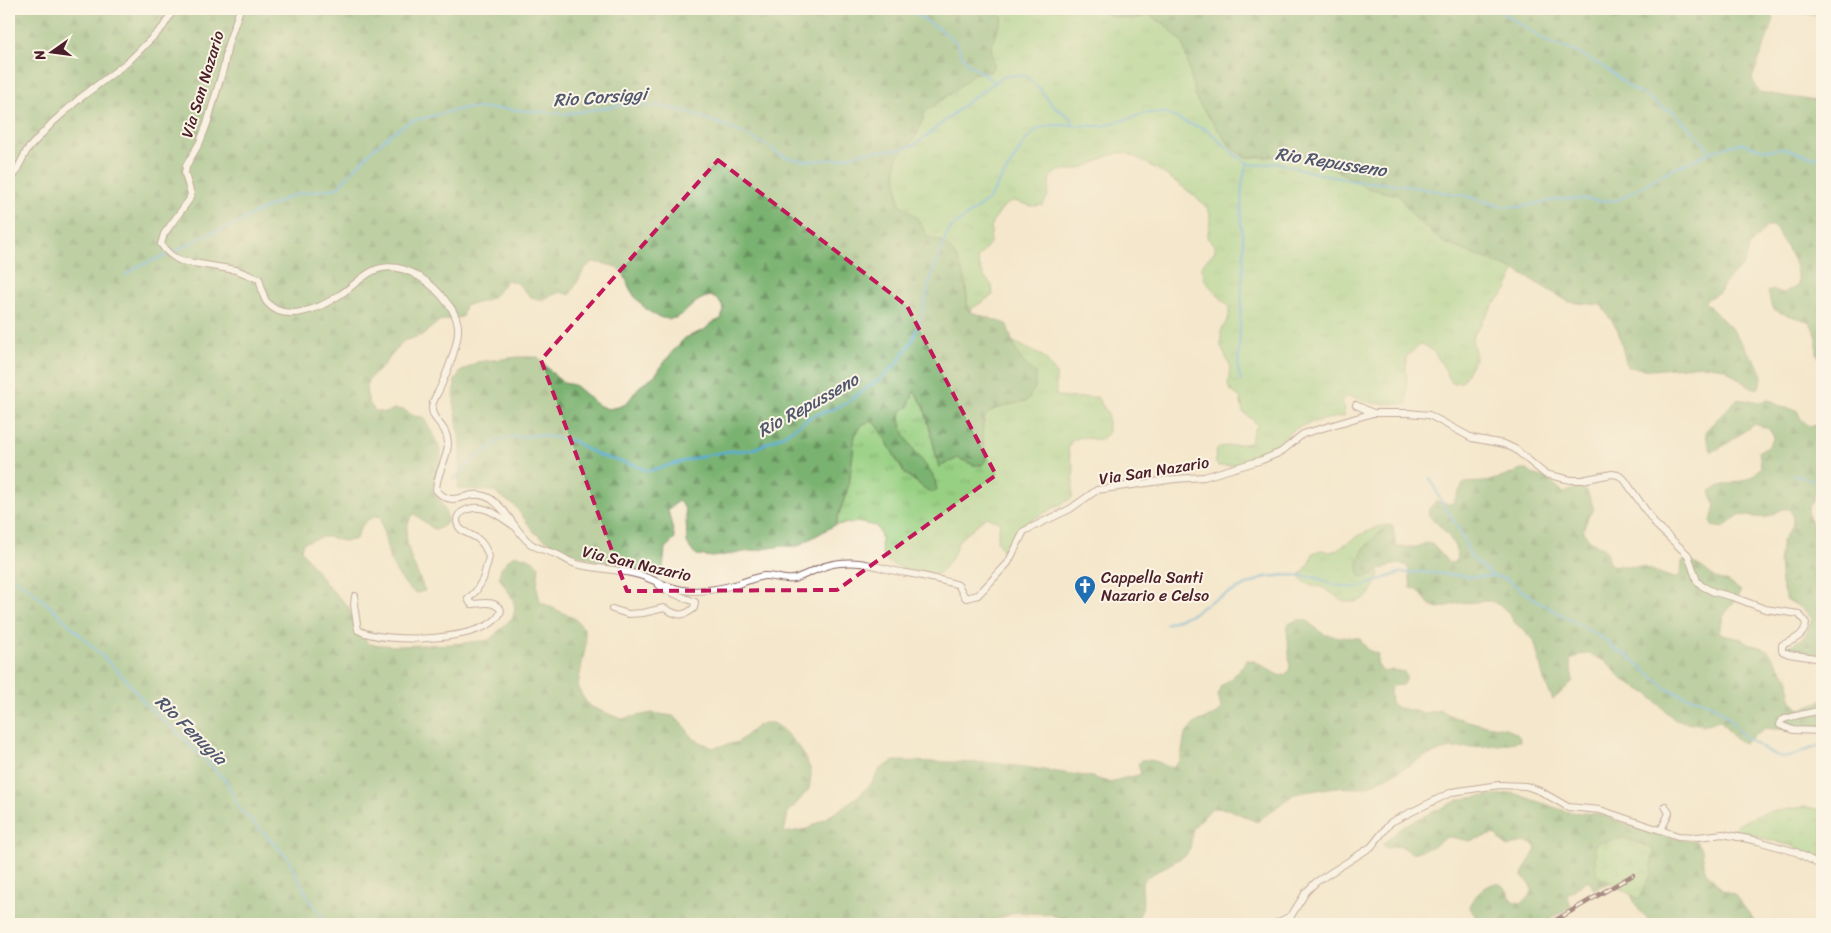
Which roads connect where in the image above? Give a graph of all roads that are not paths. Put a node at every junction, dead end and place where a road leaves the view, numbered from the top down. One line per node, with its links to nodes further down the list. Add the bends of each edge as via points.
1 (174, 9): 3 (street, via 163,27 129,61 52,122 27,150)
2 (240, 9): 6 (street, Via San Nazario, via 207,124 186,166 190,200 164,234 163,248 181,261 236,270 259,279 265,299 282,313 307,311 327,302 381,268 396,267 425,280 450,306 458,329 450,365 432,408 432,414 446,430 448,442 436,490 448,499 483,495 499,505)
3 (9, 185)
4 (1356, 405): 5 (street)
5 (1373, 414): 7 (street, Via San Nazario, via 1303,434 1281,452 1204,478 1097,490 1070,509 1024,531 1008,563 978,595 966,598 952,582 863,563 839,562 795,579 762,576 702,592); 10 (street, Via San Nazario, via 1429,415 1472,438 1515,449 1545,474 1572,480 1603,474 1618,475 1656,525 1688,555 1702,586 1765,609 1799,614 1806,622 1803,633 1782,645 1782,651)
6 (518, 529): 7 (street, Via San Nazario, via 532,545 574,563 638,575); 8 (street, via 480,507 465,510 457,518 459,526 479,540 489,557 486,573 468,599 471,604 489,603 501,610 497,618 484,626 459,636 442,637 399,638 363,633 358,630)
7 (654, 582): 9 (street, via 695,602 694,608 688,614 677,615 664,608 628,614)
8 (355, 596)
9 (612, 609)
10 (1822, 659)
11 (1822, 710): 12 (street, via 1782,720 1780,725 1793,730)
12 (1822, 731)
13 (1665, 806): 14 (street, via 1669,813)
14 (1661, 830): 15 (street, via 1678,836 1722,834 1758,841 1796,852); 16 (street, via 1600,810 1568,807 1526,786 1499,785 1452,792 1391,822 1371,847 1316,882 1290,916)
15 (1822, 866)
16 (1274, 924)

